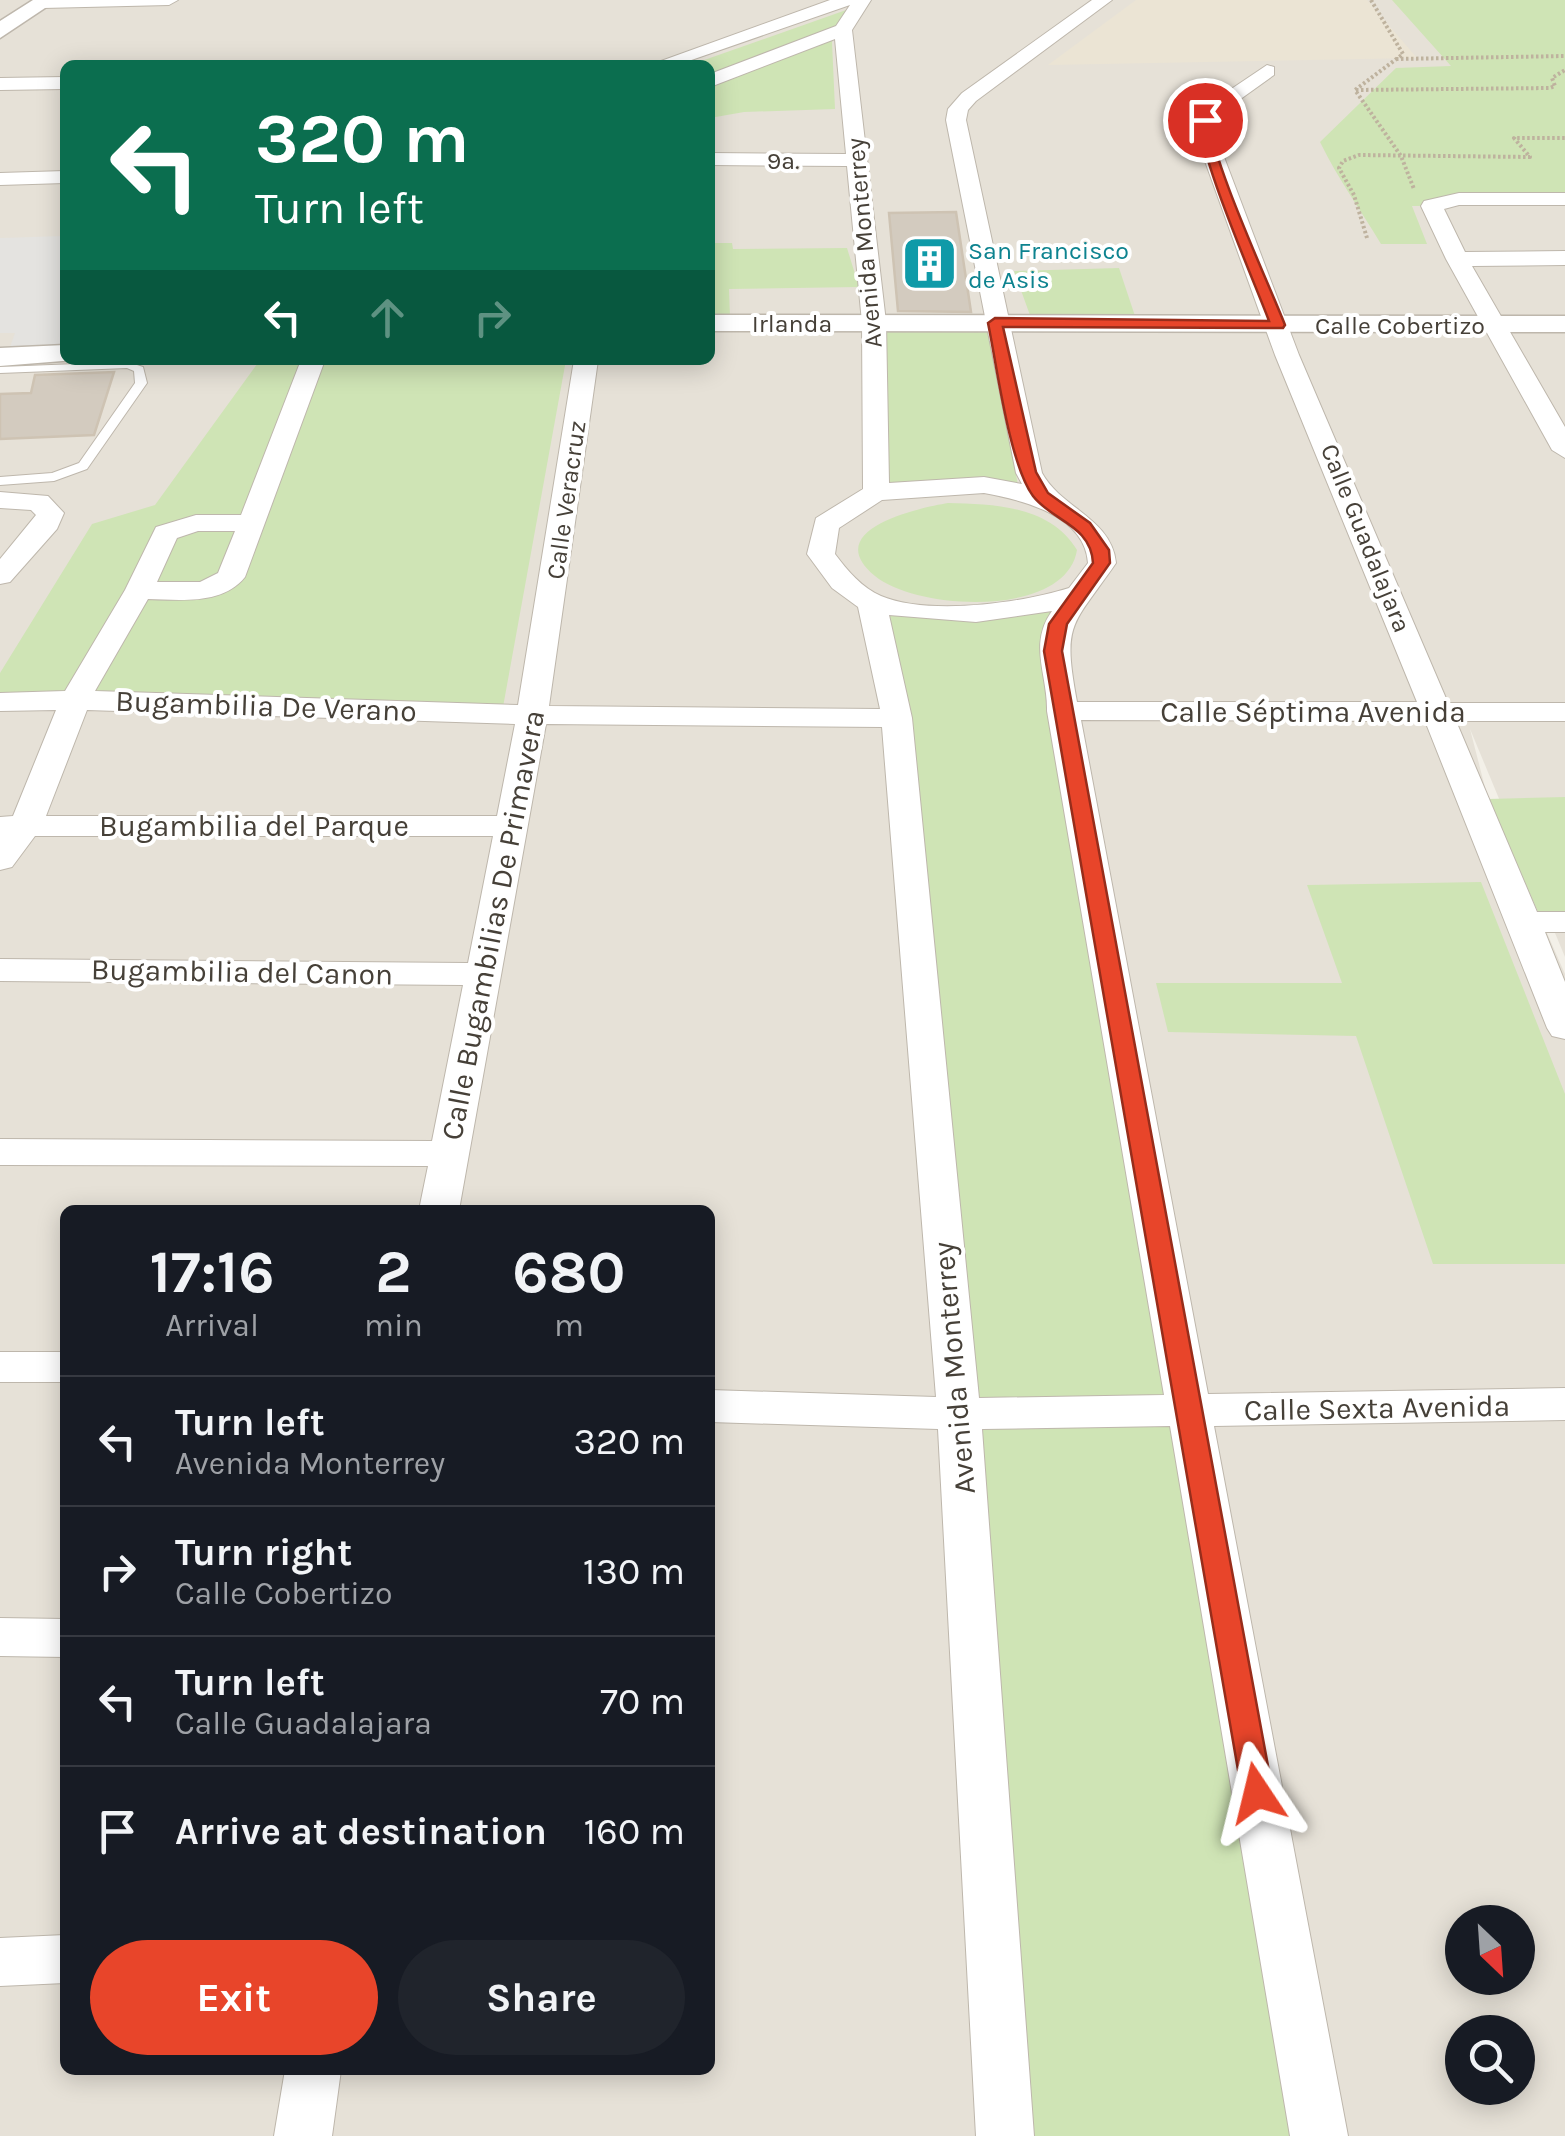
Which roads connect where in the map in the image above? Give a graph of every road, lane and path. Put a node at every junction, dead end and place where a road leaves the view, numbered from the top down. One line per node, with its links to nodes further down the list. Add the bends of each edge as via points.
1 (170, 0): 4 (street)
2 (1103, 0): 31 (street, via 958,109)
3 (1371, 0): 8 (path, via 1403,54)
4 (45, 1): 6 (street)
5 (851, 10): 9 (street); 14 (street); 21 (street, Avenida Monterrey)
6 (1, 30)
7 (1565, 56): 8 (path)
8 (1393, 59): 17 (path)
9 (677, 60)
10 (1565, 70): 12 (path)
11 (1267, 71): 34 (street, Calle Guadalajara, via 1213,110 1203,128)
12 (1552, 78): 13 (path); 17 (path, via 1550,88)
13 (1565, 78)
14 (715, 79)
15 (60, 83): 16 (street)
16 (0, 84)
17 (1355, 90): 19 (path)
18 (1565, 138): 19 (path, via 1514,138 1530,157)
19 (1401, 156): 25 (path, via 1416,195); 26 (path, via 1359,156 1339,168)
20 (715, 160): 21 (street, 9a.)
21 (856, 160): 29 (street, Avenida Monterrey)
22 (60, 177): 23 (street)
23 (0, 179)
24 (1565, 199): 25 (street)
25 (1442, 202): 27 (street, via 1432,212)
26 (1367, 238)
27 (1456, 258): 28 (street); 32 (street)
28 (1565, 258)
29 (874, 322): 30 (street, Irlanda); 31 (street, Calle Cobertizo); 44 (street, Avenida Monterrey)
30 (715, 323)
31 (995, 323): 34 (street, Calle Cobertizo); 45 (street, via 1023,454)
32 (1495, 324): 33 (street, Calle Cobertizo); 34 (street, Calle Cobertizo); 40 (street)
33 (1565, 324)
34 (1278, 325): 56 (street, Calle Guadalajara)
35 (60, 354): 36 (street)
36 (0, 356)
37 (311, 365): 47 (street)
38 (585, 365): 52 (street, Calle Veracruz)
39 (0, 370): 43 (lane, via 128,365 138,369 141,383 83,466 54,477)
40 (1536, 397): 41 (street); 42 (street)
41 (1565, 397)
42 (1565, 450)
43 (0, 482)
44 (876, 492): 45 (street, via 984,485); 51 (street, via 826,524 820,554 842,582)
45 (1041, 496): 50 (street, via 1084,526 1101,550 1102,563)
46 (0, 500): 48 (street, via 44,504 49,520)
47 (250, 523): 49 (street, via 196,523 166,533); 49 (street, via 232,578 222,586)
48 (0, 576)
49 (139, 590): 53 (street)
50 (1079, 594): 51 (street, via 1008,612 966,614); 55 (street, via 1058,624 1053,651)
51 (872, 603): 59 (street, Avenida Monterrey)
52 (546, 640): 58 (street, Calle Bugambilias De Primavera)
53 (75, 700): 54 (street, Bugambilia De Verano); 58 (street, Bugambilia De Verano); 60 (street)
54 (0, 702)
55 (1062, 712): 56 (street, Calle Séptima Avenida); 75 (street)
56 (1437, 712): 57 (street, Calle Séptima Avenida); 63 (street, Calle Guadalajara)
57 (1565, 712)
58 (532, 716): 59 (street); 61 (street, Calle Bugambilias De Primavera)
59 (897, 718): 76 (street, Avenida Monterrey)
60 (13, 826): 61 (street, Bugambilia del Parque); 62 (street)
61 (509, 826): 66 (street, Calle Bugambilias De Primavera)
62 (0, 860)
63 (1525, 922): 64 (street); 67 (street, Calle Guadalajara)
64 (1565, 922)
65 (0, 970): 66 (street, Bugambilia del Canon)
66 (485, 974): 69 (street, Calle Bugambilias De Primavera)
67 (1565, 1028)
68 (0, 1152): 69 (street)
69 (450, 1154): 70 (street, Calle Bugambilias De Primavera)
70 (441, 1205)
71 (0, 1367): 72 (street)
72 (60, 1367)
73 (1565, 1404): 75 (street, Calle Sexta Avenida)
74 (715, 1406): 76 (street, Calle Sexta Avenida)
75 (1189, 1412): 76 (street, Calle Sexta Avenida); 84 (street)
76 (960, 1414): 83 (street, Avenida Monterrey)
77 (0, 1637): 78 (street)
78 (60, 1638)
79 (60, 1959): 80 (street)
80 (0, 1962)
81 (312, 2075): 82 (street)
82 (304, 2136)
83 (1005, 2136)
84 (1319, 2136)

